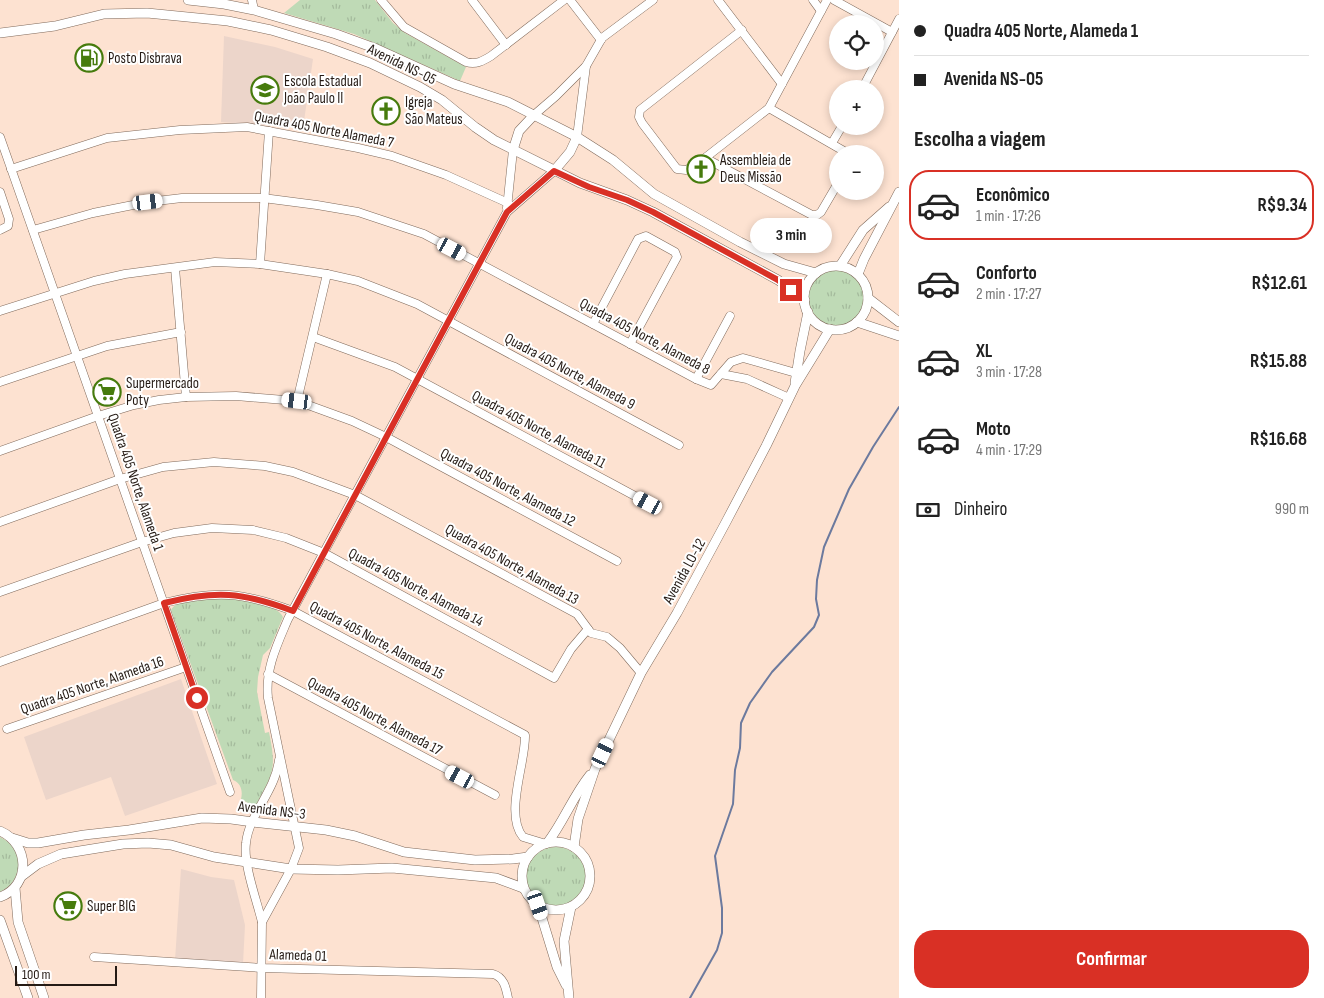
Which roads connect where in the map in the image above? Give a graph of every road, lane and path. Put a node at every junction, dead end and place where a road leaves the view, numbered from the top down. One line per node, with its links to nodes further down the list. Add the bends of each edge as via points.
1 (188, 0): 12 (street, Avenida NS-05)
2 (252, 0): 13 (street)
3 (381, 0): 20 (street, via 404,28 466,62 485,60)
4 (472, 0): 20 (street)
5 (564, 0): 20 (street)
6 (570, 0): 19 (street)
7 (653, 0): 19 (street)
8 (718, 0): 16 (street)
9 (812, 0): 14 (street)
10 (827, 0): 14 (street)
11 (834, 0): 17 (street)
12 (226, 2): 13 (street, Avenida NS-05)
13 (254, 10): 25 (street, Avenida NS-05, via 353,39)
14 (821, 11): 23 (street)
15 (899, 19): 17 (street)
16 (742, 30): 23 (street); 34 (street, via 643,106 639,114 642,123 678,169 692,167)
17 (892, 32): 22 (street)
18 (0, 33): 32 (street, Avenida NS-05, via 55,26 116,12 208,18 253,26 327,47 387,71 436,96 482,133)
19 (601, 40): 21 (street)
20 (506, 44)
21 (586, 66): 25 (street); 29 (street)
22 (867, 80)
23 (782, 84): 24 (street)
24 (769, 108): 30 (street); 34 (street)
25 (534, 115): 29 (street, Avenida NS-05); 32 (street, via 519,130)
26 (269, 130): 35 (street, Quadra 405 Norte Alameda 7, via 247,127 180,130 108,138); 39 (street); 42 (street, Quadra 405 Norte Alameda 7, via 392,156 446,175)
27 (837, 135): 30 (street)
28 (0, 137): 33 (street, Quadra 405 Norte, Alameda 1)
29 (577, 138): 36 (street); 50 (street, Avenida NS-05, via 613,160 667,201 784,264)
30 (832, 143): 31 (street)
31 (835, 145)
32 (513, 150): 36 (street, Avenida NS-05); 42 (street)
33 (3, 154): 35 (street, Quadra 405 Norte, Alameda 1)
34 (705, 158): 40 (street, via 810,214 817,215)
35 (11, 169): 45 (street, Quadra 405 Norte, Alameda 1)
36 (554, 171): 43 (street); 55 (street, Avenida NS-05, via 653,212 778,280)
37 (0, 192): 44 (street, via 10,219 8,226)
38 (899, 192): 41 (street)
39 (263, 198): 45 (street, Quadra 405 Norte, Alameda 8, via 182,198 148,202); 46 (street); 47 (street, Quadra 405 Norte, Alameda 8, via 358,212 424,234)
40 (829, 199)
41 (894, 202): 48 (street, via 863,230); 52 (street)
42 (508, 203): 43 (street)
43 (507, 212): 47 (street)
44 (0, 230)
45 (33, 230): 53 (street, Quadra 405 Norte, Alameda 1)
46 (260, 264): 49 (street, Quadra 405 Norte, Alameda 9, via 215,262); 51 (street, Quadra 405 Norte, Alameda 9)
47 (479, 264): 59 (street); 62 (street, Quadra 405 Norte, Alameda 8)
48 (840, 266): 50 (street); 52 (street)
49 (176, 268): 53 (street, Quadra 405 Norte, Alameda 9, via 125,274); 64 (street)
50 (816, 272): 55 (street, via 807,284)
51 (327, 274): 59 (street, Quadra 405 Norte, Alameda 9, via 389,292); 66 (street)
52 (858, 274): 54 (street, via 864,281)
53 (54, 292): 56 (street, Quadra 405 Norte, Alameda 9); 68 (street, Quadra 405 Norte, Alameda 1)
54 (868, 298): 60 (street, via 867,307); 61 (street)
55 (805, 300): 57 (street)
56 (0, 311)
57 (808, 312): 63 (street, via 813,320); 69 (street, Avenida LO-12)
58 (730, 316): 72 (street)
59 (448, 321): 71 (street); 80 (street, Quadra 405 Norte, Alameda 9)
60 (857, 322): 63 (street, via 849,327); 65 (street)
61 (899, 322)
62 (593, 324): 67 (street, Quadra 405 Norte, Alameda 8); 67 (street, via 638,239 646,236 676,252 677,256)
63 (830, 329): 74 (street, Avenida LO-12)
64 (181, 332): 68 (street); 75 (street)
65 (899, 336)
66 (313, 337): 71 (street, Quadra 405 Norte, Alameda 11, via 366,355); 77 (street)
67 (630, 344): 72 (street, Quadra 405 Norte, Alameda 8)
68 (76, 355): 73 (street); 78 (street, Quadra 405 Norte, Alameda 1)
69 (796, 373): 70 (street, Quadra 405 Norte, Alameda 8, via 743,358 731,362); 74 (street, Avenida LO-12)
70 (721, 374): 72 (street, Quadra 405 Norte, Alameda 8, via 711,386); 76 (street, via 747,379)
71 (417, 379): 79 (street); 84 (street, Quadra 405 Norte, Alameda 11)
72 (696, 379)
73 (0, 382)
74 (795, 386): 76 (street, Avenida LO-12)
75 (186, 397): 77 (street, Quadra 405 Norte, Alameda 12, via 236,396); 78 (street, Quadra 405 Norte, Alameda 12, via 146,402)
76 (789, 398): 95 (street, Avenida LO-12, via 722,530)
77 (297, 401): 79 (street, Quadra 405 Norte, Alameda 12)
78 (98, 416): 81 (street, Quadra 405 Norte, Alameda 12); 82 (street, Quadra 405 Norte, Alameda 1)
79 (386, 437): 83 (street); 88 (street, Quadra 405 Norte, Alameda 12)
80 (679, 444)
81 (0, 451)
82 (120, 479): 83 (street, Quadra 405 Norte, Alameda 13, via 178,465 245,463 288,470); 85 (street, Quadra 405 Norte, Alameda 13); 86 (street, Quadra 405 Norte, Alameda 1)
83 (355, 495): 87 (street); 92 (street, Quadra 405 Norte, Alameda 13, via 577,614)
84 (648, 503)
85 (0, 522)
86 (142, 542): 87 (street, Quadra 405 Norte, Alameda 14, via 181,531 237,528 277,535); 89 (street, Quadra 405 Norte, Alameda 14); 90 (street, Quadra 405 Norte, Alameda 1)
87 (324, 553): 91 (street); 92 (street, Quadra 405 Norte, Alameda 14, via 554,678 571,649)
88 (617, 561)
89 (0, 592)
90 (164, 603): 91 (street, Quadra 405 Norte, Alameda 15, via 200,595 229,594); 93 (street, Quadra 405 Norte, Alameda 15); 94 (street, Quadra 405 Norte, Alameda 1)
91 (293, 611): 96 (street); 106 (street, Quadra 405 Norte, Alameda 15, via 525,735 516,790 517,828 523,837)
92 (588, 629): 95 (street, Quadra 405 Norte, Alameda 13, via 591,633 607,637)
93 (0, 662)
94 (186, 667): 97 (street, Quadra 405 Norte, Alameda 16); 100 (street, Quadra 405 Norte, Alameda 1)
95 (641, 673): 99 (street, Avenida LO-12)
96 (268, 674): 98 (street, via 268,698); 101 (street, Quadra 405 Norte, Alameda 17)
97 (7, 729)
98 (279, 753): 102 (street, via 275,778); 103 (street)
99 (595, 769): 106 (street, Avenida LO-12); 107 (street, Avenida LO-12, via 578,819)
100 (230, 792)
101 (495, 795)
102 (253, 822): 103 (street, Avenida NS-3); 105 (street, Avenida NS-3, via 202,818 38,844); 109 (street, via 246,842)
103 (296, 827): 108 (street, Avenida NS-3, via 355,836 404,852 475,860); 110 (street, via 299,848)
104 (0, 831): 105 (street, Avenida NS-3)
105 (12, 838): 111 (street, via 22,856)
106 (547, 843): 107 (street); 108 (street)
107 (574, 847): 116 (street, via 588,864 590,875 585,894)
108 (528, 856): 113 (street, via 522,872)
109 (247, 862): 110 (street); 111 (street, via 205,856 161,843 123,844 50,858); 118 (street)
110 (291, 869): 113 (street, via 392,868 496,878); 118 (street)
111 (22, 876): 112 (street)
112 (15, 888): 114 (street); 123 (street, via 18,919)
113 (523, 888): 115 (street)
114 (0, 898)
115 (538, 905): 116 (street, via 548,910); 121 (street, via 557,967)
116 (571, 907): 121 (street, via 564,941)
117 (0, 920): 122 (street)
118 (262, 922): 120 (street)
119 (94, 957): 120 (street, Alameda 01)
120 (262, 968): 124 (street); 125 (street, Alameda 01, via 493,974 500,978)
121 (569, 993)
122 (28, 998)
123 (44, 998)
124 (261, 998)
125 (508, 998)

